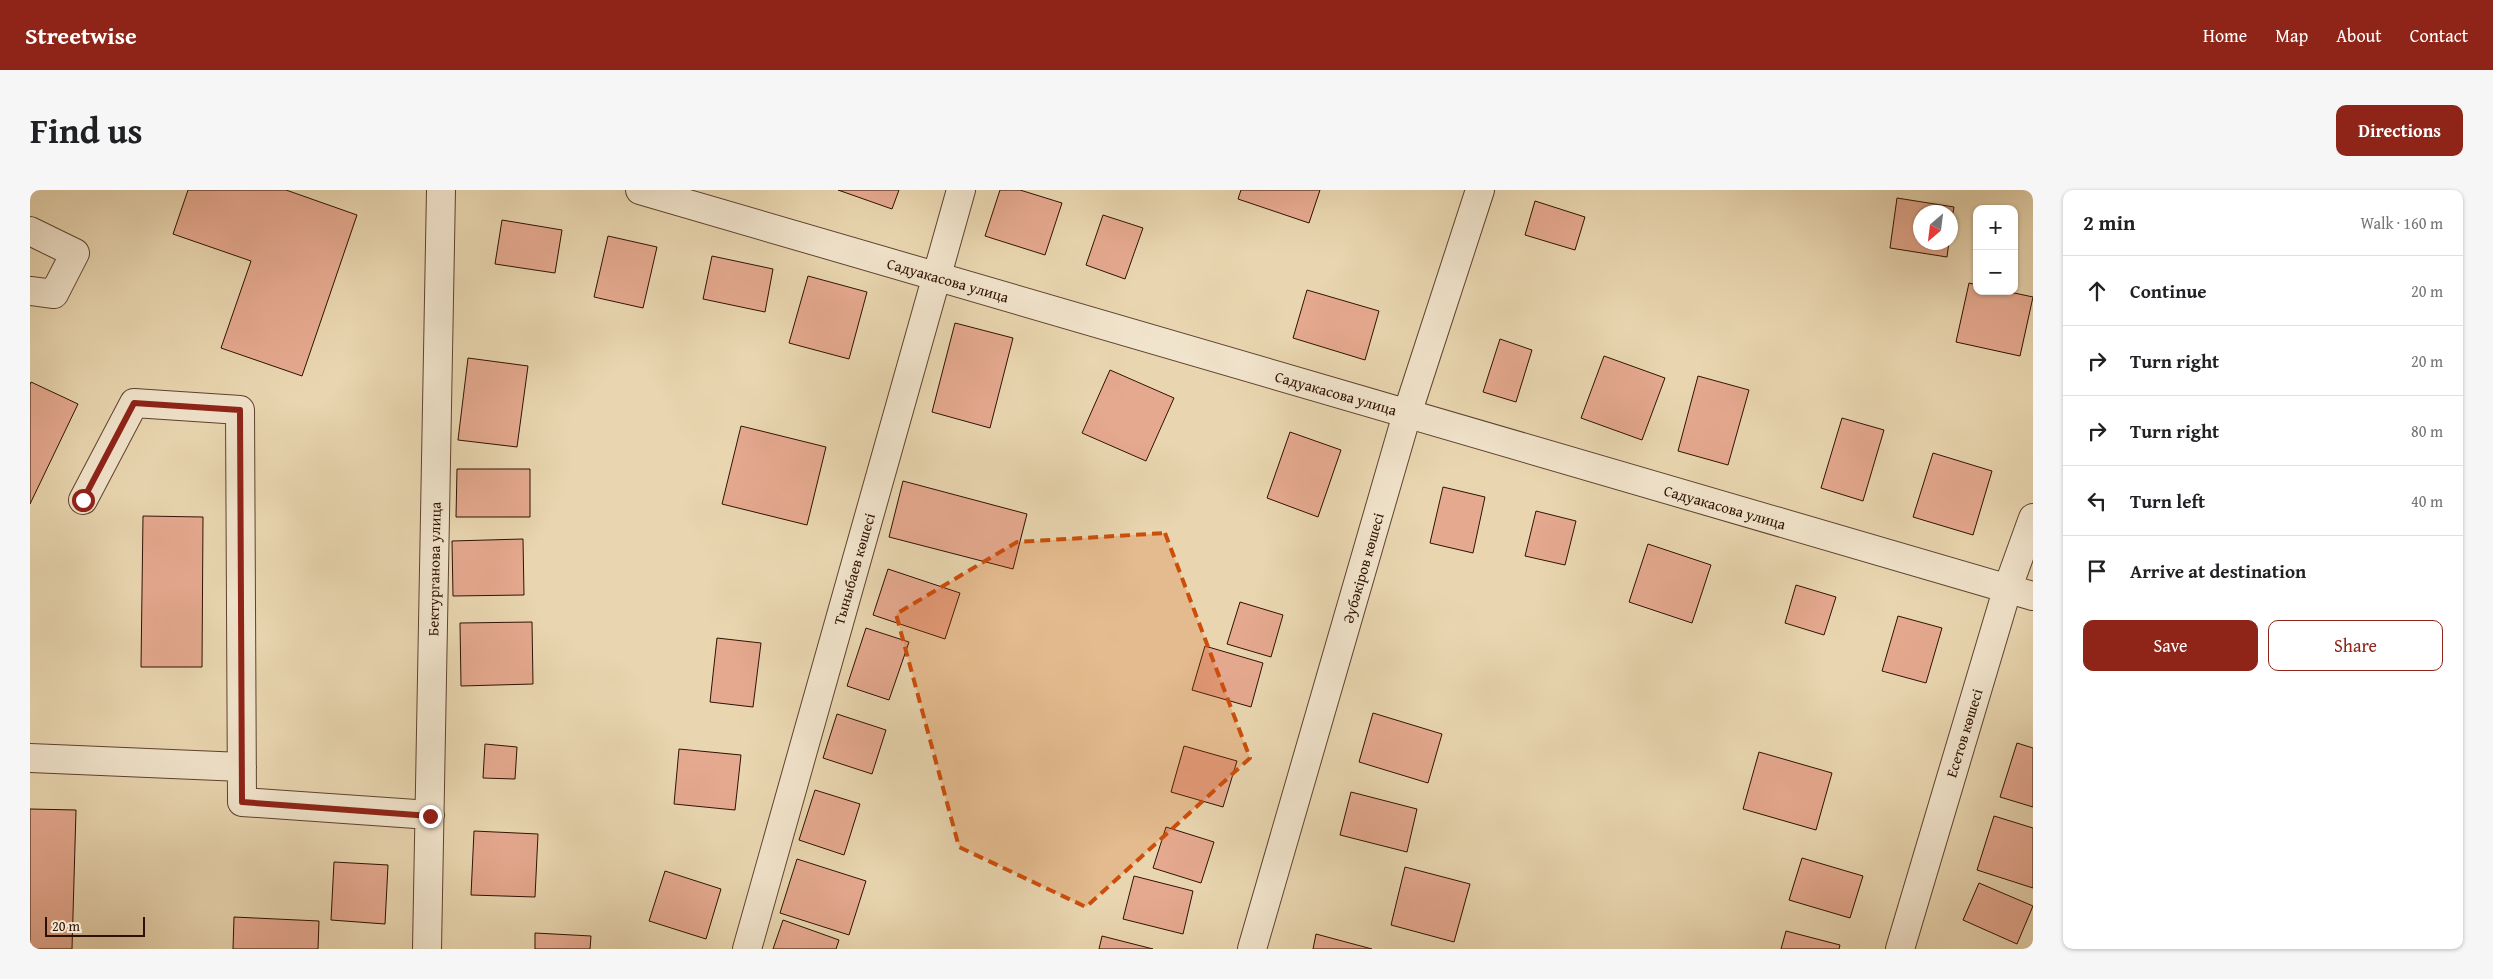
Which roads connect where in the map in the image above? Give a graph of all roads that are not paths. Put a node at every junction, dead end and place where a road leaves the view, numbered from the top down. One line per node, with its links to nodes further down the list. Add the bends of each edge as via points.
1 (441, 190): 15 (street, Бектурганова улица)
2 (640, 190): 6 (street, Садуакасова улица)
3 (961, 190): 6 (street, Тыныбаев көшесі)
4 (1480, 190): 8 (street, Әубәкіров көшесі)
5 (30, 231): 7 (street, via 75,253 54,294)
6 (937, 276): 8 (street, Садуакасова улица); 17 (street, Тыныбаев көшесі)
7 (30, 291)
8 (1407, 414): 11 (street, Садуакасова улица); 18 (street, Әубәкіров көшесі)
9 (83, 500): 14 (street, via 134,403 240,410)
10 (2033, 518): 11 (street, Есетов көшесі)
11 (2007, 590): 12 (street, Садуакасова улица); 19 (street, Есетов көшесі)
12 (2033, 596)
13 (30, 758): 14 (street)
14 (242, 767): 15 (street, via 242,802)
15 (430, 816): 16 (street, Бектурганова улица)
16 (428, 949)
17 (747, 949)
18 (1252, 949)
19 (1900, 949)

